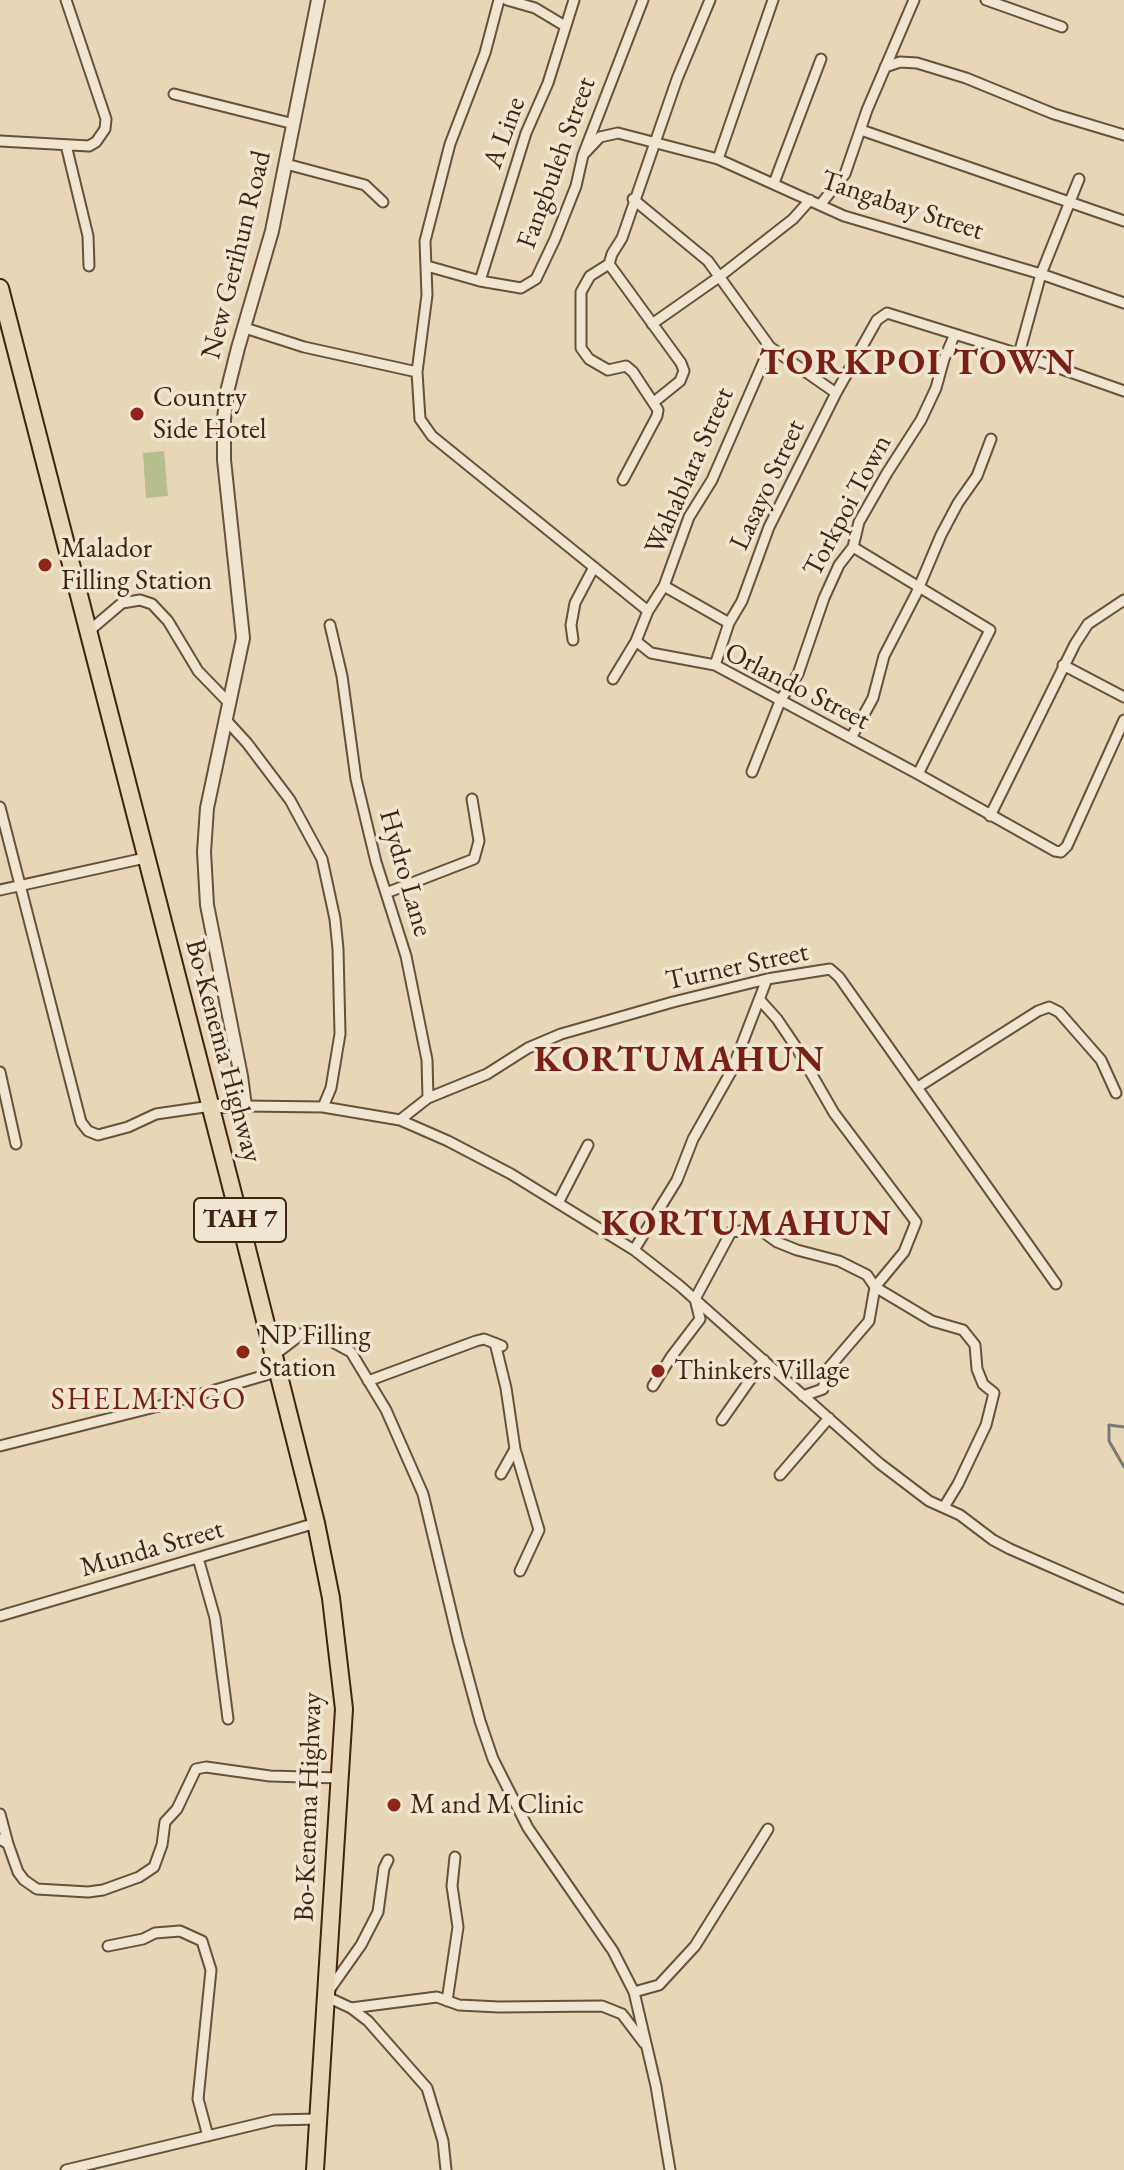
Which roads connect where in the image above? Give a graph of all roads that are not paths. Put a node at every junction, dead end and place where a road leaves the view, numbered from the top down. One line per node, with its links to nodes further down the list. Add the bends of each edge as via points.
1 (66, 0): 21 (street, via 106,119 96,142)
2 (318, 0): 16 (street, New Gerihun Road)
3 (499, 0): 34 (street, via 429,220)
4 (507, 0): 11 (street, via 535,8)
5 (574, 0): 11 (street, A Line)
6 (643, 0): 22 (street, Fangbuleh Street)
7 (710, 0): 20 (street)
8 (773, 0): 23 (street)
9 (914, 0): 14 (street)
10 (986, 0): 12 (street)
11 (565, 26): 37 (street, A Line)
12 (1062, 27)
13 (821, 59): 26 (street)
14 (885, 67): 17 (street); 18 (street, via 917,63)
15 (174, 94): 16 (street)
16 (294, 124): 24 (street, New Gerihun Road)
17 (861, 130): 29 (street, via 845,174); 30 (street)
18 (1124, 135)
19 (0, 141): 21 (street)
20 (653, 143): 22 (street, Tangabay Street, via 609,133); 23 (street, Tangabay Street); 27 (street)
21 (66, 145): 33 (street, via 88,236)
22 (583, 155): 37 (street, Fangbuleh Street, via 576,186 536,279 521,288)
23 (718, 159): 26 (street, Tangabay Street)
24 (286, 164): 28 (street, via 365,185); 41 (street, New Gerihun Road)
25 (1079, 179): 30 (street)
26 (774, 183): 29 (street, Tangabay Street)
27 (633, 199): 32 (street); 36 (street, via 708,261)
28 (383, 202)
29 (815, 202): 35 (street, Tangabay Street, via 844,216); 36 (street)
30 (1070, 202): 31 (street); 35 (street)
31 (1124, 221)
32 (609, 264): 40 (street); 49 (street, via 590,276 581,292 581,348 608,370 626,366)
33 (89, 266)
34 (427, 266): 37 (street, Fangbuleh Street); 46 (street)
35 (1041, 274): 39 (street, Tangabay Street); 45 (street)
36 (719, 277): 40 (street); 44 (street)
37 (480, 281)
38 (0, 288): 43 (highway, Bo-Kenema Highway / TAH 7)
39 (1124, 303)
40 (652, 324): 49 (street, via 684,371 680,381)
41 (245, 328): 46 (street); 68 (street, New Gerihun Road, via 224,419 243,638)
42 (955, 334): 45 (street, Lasayo Street); 48 (street, Lasayo Street, via 887,313 877,320); 52 (street, Torkpoi Town, via 926,409 859,522)
43 (7, 342): 60 (highway, Bo-Kenema Highway / TAH 7)
44 (770, 347): 48 (street); 54 (street, Wahablara Street, via 712,480 689,517)
45 (1019, 354): 47 (street, Lasayo Street)
46 (417, 372): 53 (street, via 420,419 432,436)
47 (1124, 391)
48 (836, 393): 58 (street, Lasayo Street, via 769,527)
49 (654, 402): 51 (street, via 657,416)
50 (991, 439): 55 (street)
51 (623, 480)
52 (853, 547): 55 (street); 67 (street, Torkpoi Town, via 839,565 798,674)
53 (594, 567): 57 (street); 61 (street, via 575,603)
54 (664, 586): 57 (street, Wahablara Street); 58 (street)
55 (919, 588): 71 (street); 73 (street, via 990,630)
56 (1124, 600): 64 (street, via 1088,624)
57 (648, 611): 62 (street)
58 (729, 623): 63 (street, Lasayo Street)
59 (330, 625): 80 (street, Hydro Lane, via 356,779)
60 (89, 631): 68 (street, via 122,603 152,604 198,671); 77 (highway, Bo-Kenema Highway / TAH 7)
61 (573, 640)
62 (636, 641): 63 (street, Orlando Street, via 651,653); 65 (street)
63 (715, 665): 67 (street, Orlando Street)
64 (1063, 665): 66 (street); 76 (street)
65 (613, 679)
66 (1124, 697)
67 (781, 699): 71 (street, Orlando Street); 72 (street, Torkpoi Town)
68 (230, 704): 69 (street, New Gerihun Road)
69 (226, 720): 88 (street, New Gerihun Road, via 207,808 204,852 207,905); 89 (street, via 290,800 322,859 335,919 340,1034)
70 (1124, 720): 76 (street, Orlando Street, via 1061,852)
71 (851, 738): 73 (street, Orlando Street)
72 (752, 772)
73 (918, 774): 76 (street, Orlando Street)
74 (472, 799): 80 (street, via 479,841 474,859)
75 (0, 807): 78 (street)
76 (990, 816)
77 (145, 858): 78 (street); 87 (highway, Bo-Kenema Highway / TAH 7)
78 (19, 886): 79 (street); 87 (street, via 69,1081 88,1131 98,1135 156,1114)
79 (0, 890)
80 (386, 893): 86 (street, Hydro Lane, via 427,1060)
81 (767, 979): 82 (street); 84 (street, Turner Street, via 830,969); 86 (street, Turner Street, via 561,1034)
82 (760, 1000): 95 (street, via 677,1180); 97 (street, via 796,1047 834,1113 916,1222 904,1252)
83 (0, 1072): 90 (street)
84 (918, 1087): 85 (street, via 1049,1007 1101,1060); 96 (street, Turner Street)
85 (1116, 1093)
86 (428, 1098): 91 (street)
87 (211, 1106): 88 (street); 100 (highway, Bo-Kenema Highway / TAH 7)
88 (245, 1106): 89 (street)
89 (323, 1107): 91 (street)
90 (4, 1109): 92 (street)
91 (400, 1120): 94 (street)
92 (16, 1144)
93 (588, 1145): 94 (street)
94 (558, 1203): 95 (street)
95 (634, 1250): 98 (street)
96 (1056, 1284)
97 (875, 1287): 98 (street, via 867,1275 839,1261 777,1242 759,1229 740,1230 731,1232); 103 (street, via 869,1321 827,1370 823,1389); 110 (street, via 932,1321 963,1330 975,1345 983,1384 994,1393 986,1425)
98 (695, 1299): 99 (street); 102 (street, via 700,1319)
99 (764, 1360): 103 (street); 105 (street)
100 (274, 1364): 101 (street, via 307,1330 351,1352); 106 (street, via 171,1403); 111 (highway, Bo-Kenema Highway / TAH 7)
101 (368, 1381): 107 (street, via 476,1341 499,1345); 124 (street, via 423,1494 493,1759 528,1828 613,1951)
102 (653, 1386)
103 (803, 1396): 104 (street)
104 (829, 1418): 109 (street); 110 (street, via 889,1471)
105 (722, 1420)
106 (0, 1446)
107 (515, 1449): 108 (street); 113 (street, via 539,1530)
108 (501, 1474)
109 (780, 1475)
110 (944, 1507): 114 (street, via 1010,1549)
111 (316, 1523): 112 (street, Munda Street); 117 (highway, Bo-Kenema Highway / TAH 7, via 344,1709)
112 (198, 1558): 115 (street, Munda Street); 116 (street, via 215,1618)
113 (520, 1571)
114 (1124, 1599)
115 (0, 1616)
116 (228, 1719)
117 (340, 1778): 120 (street, via 196,1769 165,1822 157,1863 139,1877 103,1890 37,1889 18,1872); 125 (highway, Bo-Kenema Highway / TAH 7)
118 (0, 1814): 120 (street)
119 (768, 1829): 124 (street, via 695,1946 659,1985)
120 (4, 1842)
121 (455, 1857): 126 (street, via 452,1886 458,1927)
122 (388, 1860): 125 (street, via 378,1912)
123 (108, 1946): 130 (street, via 180,1931 202,1941 211,1970 198,2099)
124 (634, 1992): 128 (street)
125 (325, 1996): 127 (street); 129 (highway, Bo-Kenema Highway / TAH 7)
126 (447, 2001): 127 (street, via 437,1997); 128 (street, via 499,2007 602,2006 622,2014)
127 (351, 2008): 133 (street, via 427,2088)
128 (646, 2045): 134 (street)
129 (318, 2119): 130 (street, via 274,2120); 132 (highway, Bo-Kenema Highway / TAH 7)
130 (208, 2136): 131 (street)
131 (66, 2170)
132 (315, 2170)
133 (446, 2170)
134 (670, 2170)

